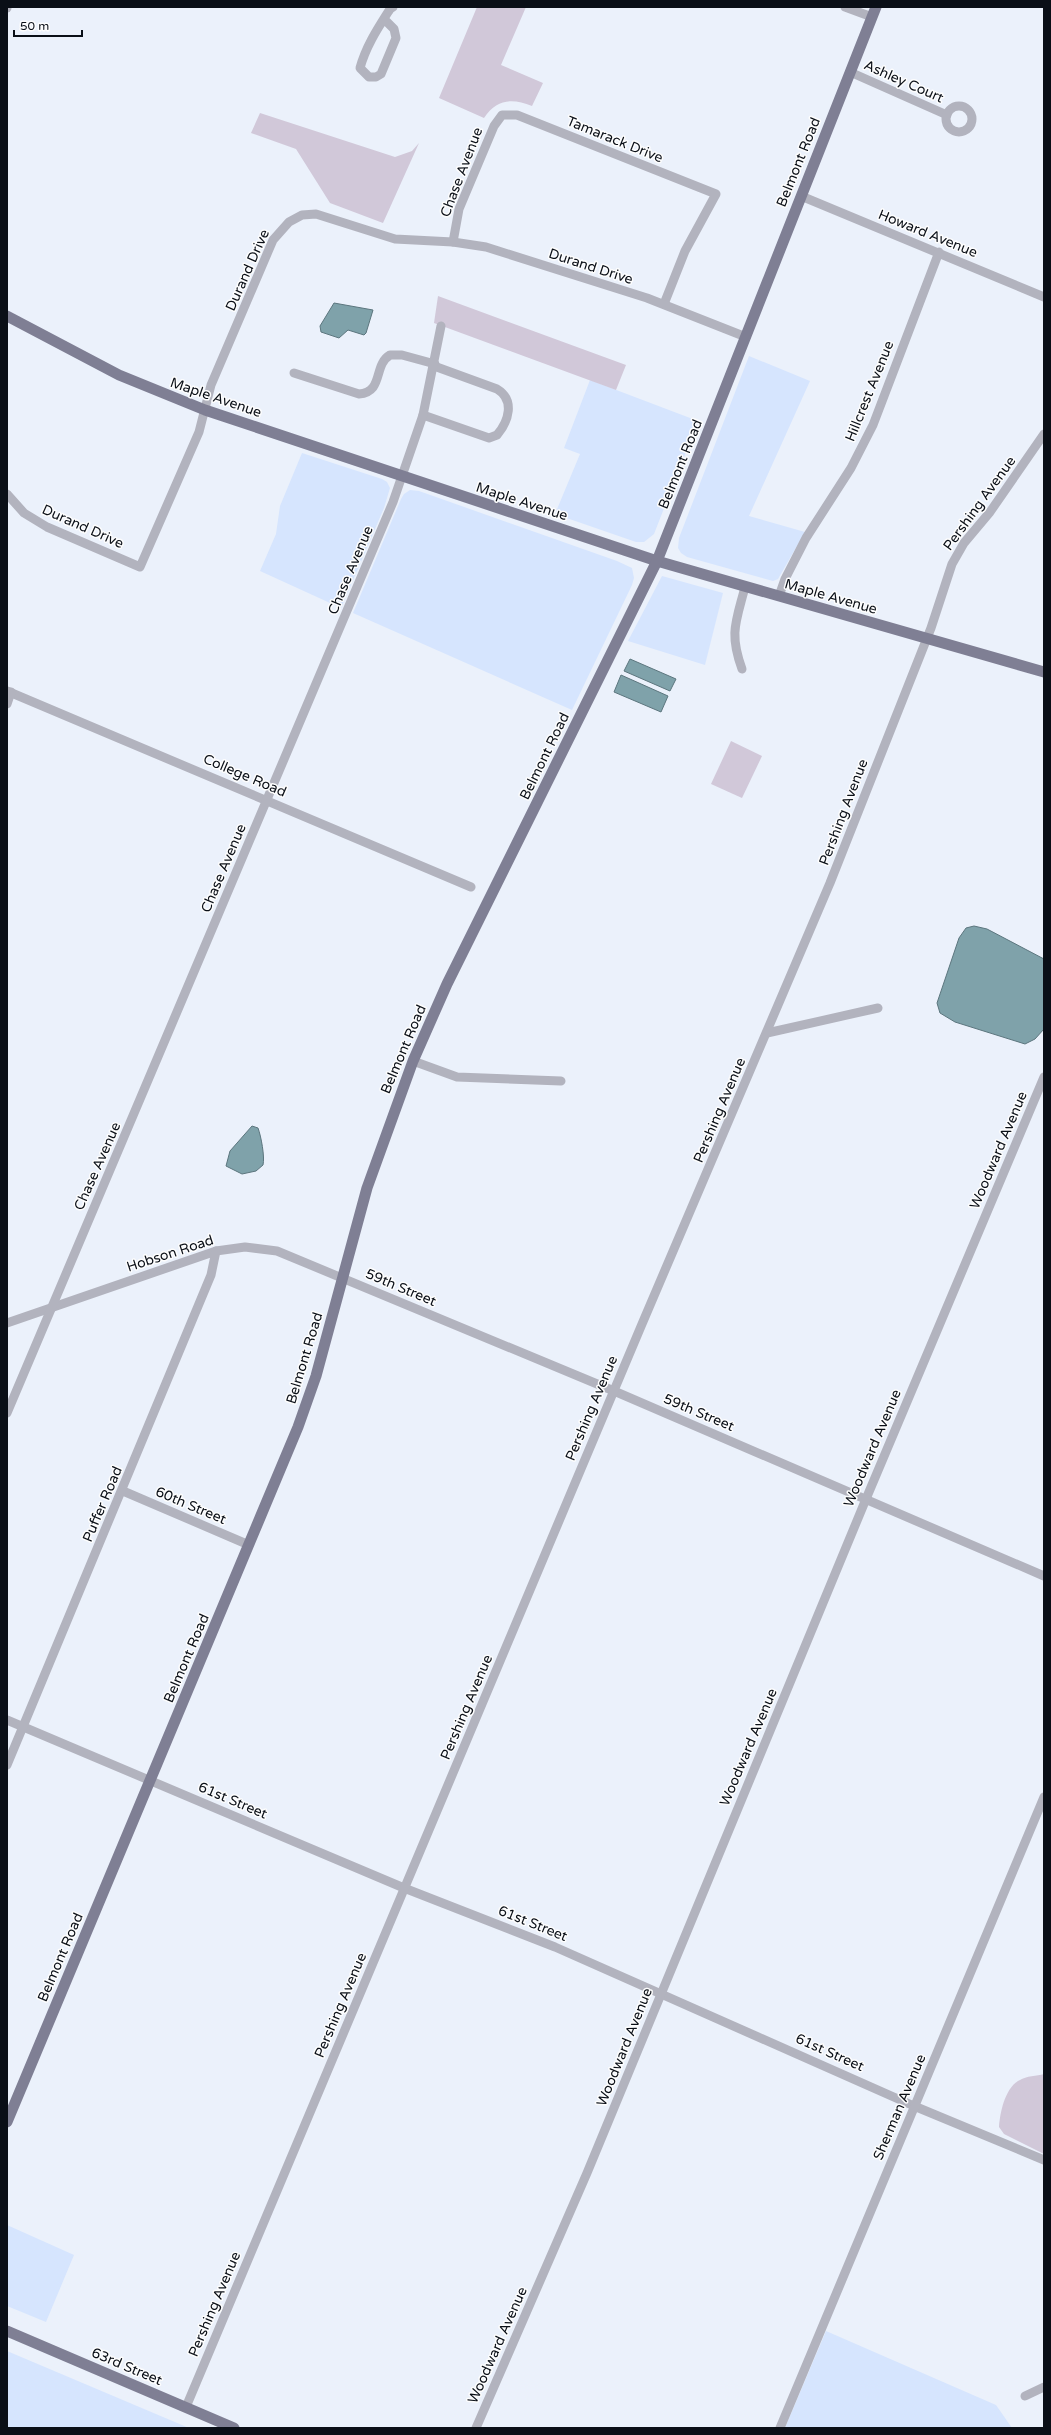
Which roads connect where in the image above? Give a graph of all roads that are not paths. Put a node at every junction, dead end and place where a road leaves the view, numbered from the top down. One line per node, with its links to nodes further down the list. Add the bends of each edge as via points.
1 (393, 7): 4 (street)
2 (845, 7): 3 (street)
3 (874, 12): 5 (main road, Belmont Road)
4 (384, 19): 4 (street, via 371,39 360,68 369,77 381,74 396,38 394,28)
5 (850, 72): 7 (street, Ashley Court); 8 (main road, Belmont Road)
6 (502, 115): 9 (street, Chase Avenue, via 494,126 459,209); 12 (street, Tamarack Drive, via 517,115 716,194 686,251)
7 (947, 115)
8 (801, 196): 10 (street, Howard Avenue); 15 (main road, Belmont Road)
9 (453, 242): 12 (street, Durand Drive, via 486,247); 18 (street, Durand Drive, via 395,239 323,215 302,215 289,222 278,232 268,251 212,385)
10 (939, 252): 11 (street, Howard Avenue); 25 (street, Hillcrest Avenue, via 873,425 851,468 803,543)
11 (1044, 297)
12 (664, 304): 15 (street, Durand Drive)
13 (7, 316): 18 (main road, Maple Avenue, via 137,384)
14 (441, 326): 16 (street, Chase Avenue)
15 (746, 337): 23 (main road, Belmont Road)
16 (434, 365): 17 (street, via 402,355 390,355 384,360 376,385 366,394 350,392); 19 (street, Chase Avenue); 19 (street, via 497,389 504,394 509,408 506,420 497,435 489,438)
17 (294, 373)
18 (205, 410): 21 (main road, Maple Avenue); 22 (street, Durand Drive, via 199,432 140,566 47,528 24,513)
19 (423, 415): 21 (street, Chase Avenue)
20 (1044, 434): 26 (street, Pershing Avenue, via 1001,497 958,552)
21 (403, 476): 23 (main road, Maple Avenue); 31 (street, Chase Avenue, via 323,672)
22 (7, 494)
23 (657, 561): 24 (main road, Maple Avenue); 35 (main road, Belmont Road, via 447,984)
24 (745, 587): 25 (main road, Maple Avenue); 27 (street, via 734,628 735,650)
25 (779, 596): 26 (main road, Maple Avenue)
26 (927, 639): 28 (main road, Maple Avenue); 34 (street, Pershing Avenue)
27 (742, 669)
28 (1044, 672)
29 (9, 692): 30 (street); 31 (street, College Road)
30 (7, 704)
31 (267, 800): 32 (street, College Road); 40 (street, Chase Avenue)
32 (471, 887)
33 (878, 1008): 34 (street)
34 (767, 1033): 42 (street, Pershing Avenue)
35 (413, 1061): 37 (street, via 457,1077); 39 (main road, Belmont Road, via 379,1150)
36 (1044, 1077): 45 (street, Woodward Avenue)
37 (561, 1081)
38 (216, 1251): 39 (street, Hobson Road, via 263,1248 294,1256); 40 (street, Hobson Road); 44 (street, Puffer Road, via 211,1275)
39 (342, 1277): 42 (street, 59th Street); 46 (main road, Belmont Road, via 311,1391)
40 (51, 1309): 41 (street, Hobson Road); 43 (street, Chase Avenue)
41 (7, 1324)
42 (614, 1391): 45 (street, 59th Street); 53 (street, Pershing Avenue)
43 (7, 1413)
44 (123, 1491): 46 (street, 60th Street); 49 (street, Puffer Road)
45 (866, 1499): 47 (street, 59th Street); 54 (street, Woodward Avenue)
46 (249, 1545): 51 (main road, Belmont Road)
47 (1044, 1576)
48 (7, 1720): 49 (street, 61st Street)
49 (23, 1727): 50 (street, Puffer Road); 51 (street, 61st Street)
50 (7, 1765)
51 (150, 1781): 53 (street, 61st Street); 56 (main road, Belmont Road)
52 (1044, 1797): 55 (street, Sherman Avenue)
53 (404, 1888): 54 (street, 61st Street, via 555,1947); 61 (street, Pershing Avenue)
54 (660, 1994): 55 (street, 61st Street); 63 (street, Woodward Avenue, via 587,2173)
55 (914, 2106): 57 (street, 61st Street); 64 (street, Sherman Avenue)
56 (7, 2122)
57 (1044, 2160)
58 (7, 2331): 61 (main road, 63rd Street)
59 (1044, 2387): 60 (street)
60 (1025, 2396)
61 (186, 2407): 62 (main road, 63rd Street)
62 (234, 2428)
63 (476, 2428)
64 (780, 2428)

